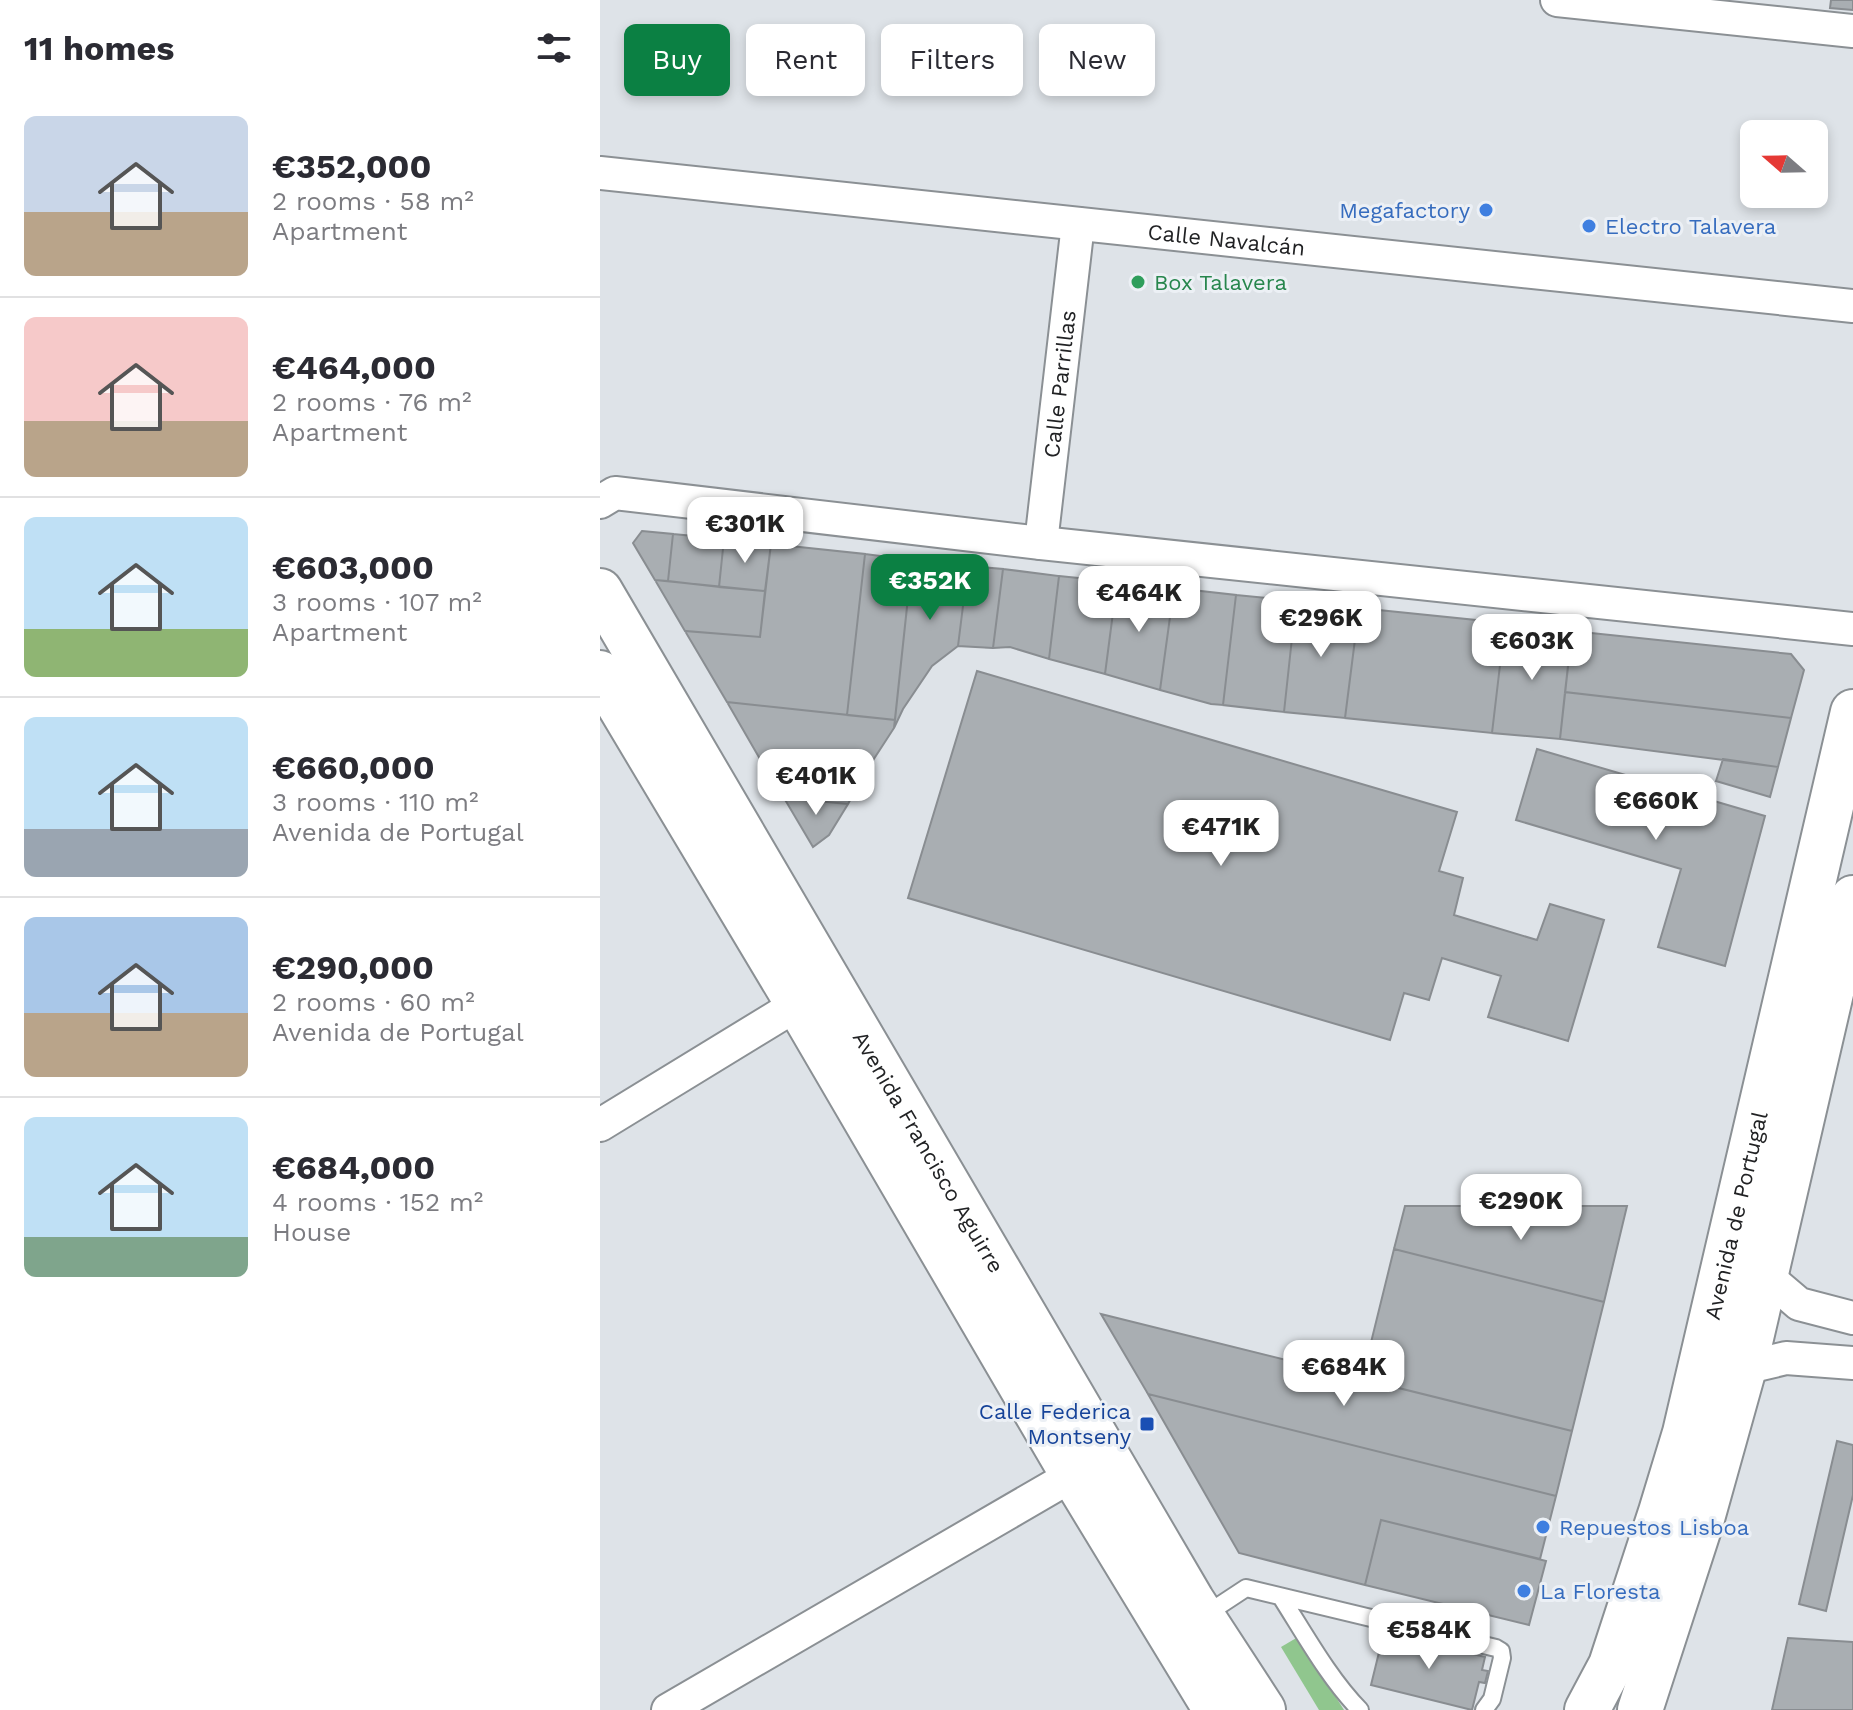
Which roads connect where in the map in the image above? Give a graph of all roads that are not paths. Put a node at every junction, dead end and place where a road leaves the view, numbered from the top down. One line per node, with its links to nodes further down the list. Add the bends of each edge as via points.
1 (1557, 0): 2 (street)
2 (1626, 3): 3 (street)
3 (1805, 13): 4 (street)
4 (1853, 31)
5 (600, 173): 6 (street, Calle Navalcán)
6 (1078, 224): 7 (street, Calle Navalcán); 9 (street, Calle Parrillas)
7 (1853, 306)
8 (600, 502): 9 (street, via 615,493)
9 (1041, 543): 11 (street)
10 (600, 591): 23 (main road, Avenida Francisco Aguirre)
11 (1853, 629)
12 (600, 673): 15 (main road, Avenida Francisco Aguirre)
13 (1853, 712): 29 (main road, Avenida de Portugal, via 1685,1433 1611,1665)
14 (1853, 898): 17 (main road, Avenida de Portugal)
15 (798, 1004): 16 (street); 21 (main road, Avenida Francisco Aguirre)
16 (600, 1125)
17 (1765, 1275): 18 (street, via 1799,1304); 20 (main road, Avenida de Portugal)
18 (1853, 1318)
19 (1853, 1363): 20 (street, via 1786,1358)
20 (1744, 1368): 30 (main road, Avenida de Portugal)
21 (1073, 1475): 24 (street); 25 (main road, Avenida Francisco Aguirre)
22 (1281, 1597): 23 (lane, via 1246,1588); 27 (lane); 28 (lane, via 1496,1648 1502,1658)
23 (1203, 1617): 26 (main road, Avenida Francisco Aguirre)
24 (668, 1710)
25 (1216, 1710)
26 (1263, 1710)
27 (1360, 1710)
28 (1484, 1710)
29 (1587, 1710)
30 (1640, 1710)

